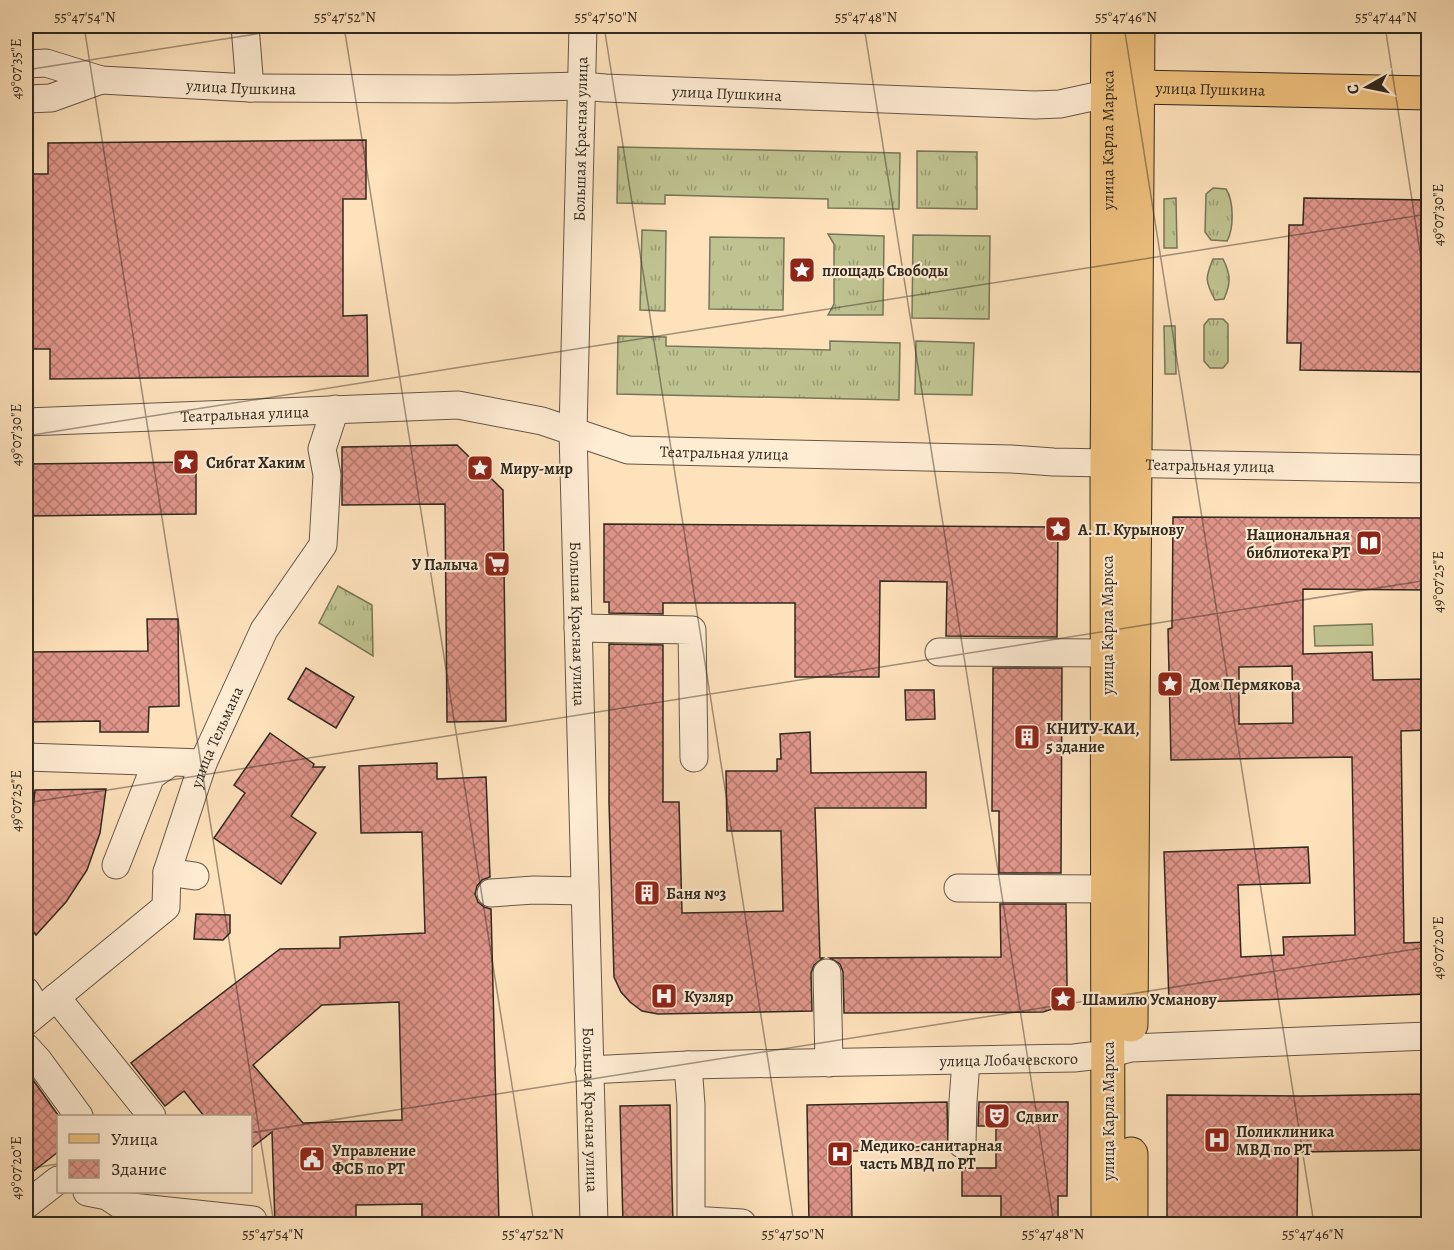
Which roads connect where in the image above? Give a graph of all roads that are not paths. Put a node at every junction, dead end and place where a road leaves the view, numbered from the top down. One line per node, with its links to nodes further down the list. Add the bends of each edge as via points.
1 (245, 26): 9 (street)
2 (583, 26): 7 (street, Большая Красная улица)
3 (1108, 26): 11 (main road, улица Карла Маркса)
4 (1138, 26): 8 (main road, улица Карла Маркса)
5 (26, 64): 6 (street, улица Пушкина, via 46,63)
6 (101, 80): 9 (street, улица Пушкина); 12 (street, via 51,98)
7 (582, 86): 9 (street, улица Пушкина); 11 (street, улица Пушкина, via 1035,105); 15 (street, Большая Красная улица)
8 (1138, 87): 10 (main road, улица Пушкина); 11 (main road, улица Пушкина); 16 (main road, улица Карла Маркса)
9 (250, 88)
10 (1428, 93)
11 (1106, 94): 16 (main road, улица Карла Маркса, via 1109,368)
12 (26, 99)
13 (335, 410): 14 (street, Театральная улица); 15 (street, Театральная улица, via 459,405 542,421); 24 (street, улица Тельмана, via 322,449 327,475 323,545 264,630)
14 (34, 422)
15 (573, 432): 16 (street, Театральная улица, via 628,450); 18 (street, Большая Красная улица)
16 (1121, 463): 17 (street, Театральная улица); 20 (main road, улица Карла Маркса); 36 (main road, улица Карла Маркса)
17 (1428, 469)
18 (578, 628): 22 (street, via 692,630); 30 (street, Большая Красная улица)
19 (939, 652): 20 (street)
20 (1108, 652): 29 (main road, улица Карла Маркса)
21 (26, 757): 23 (street)
22 (694, 758)
23 (170, 763): 24 (street); 25 (street, via 151,776)
24 (203, 764): 26 (street, улица Тельмана)
25 (116, 865)
26 (167, 872): 27 (street); 33 (street, улица Тельмана, via 166,907)
27 (195, 876)
28 (958, 888): 29 (street)
29 (1108, 889): 36 (main road, улица Карла Маркса)
30 (585, 891): 31 (street); 40 (street, Большая Красная улица)
31 (491, 893)
32 (827, 973): 38 (street)
33 (37, 1005): 42 (street)
34 (1428, 1036): 36 (street, улица Лобачевского)
35 (26, 1047): 41 (street)
36 (1120, 1051): 37 (street, улица Лобачевского, via 1074,1058); 50 (main road, улица Карла Маркса); 51 (main road, улица Карла Маркса)
37 (966, 1061): 38 (street, улица Лобачевского); 43 (street)
38 (829, 1063): 39 (street, улица Лобачевского)
39 (688, 1065): 40 (street, улица Лобачевского); 47 (street, via 691,1220)
40 (589, 1070): 49 (street, Большая Красная улица)
41 (79, 1115)
42 (151, 1115)
43 (962, 1144)
44 (57, 1184): 46 (street)
45 (95, 1193): 48 (street, via 122,1206 253,1220)
46 (26, 1205)
47 (742, 1223)
48 (254, 1224)
49 (594, 1224)
50 (1108, 1224)
51 (1131, 1224)

